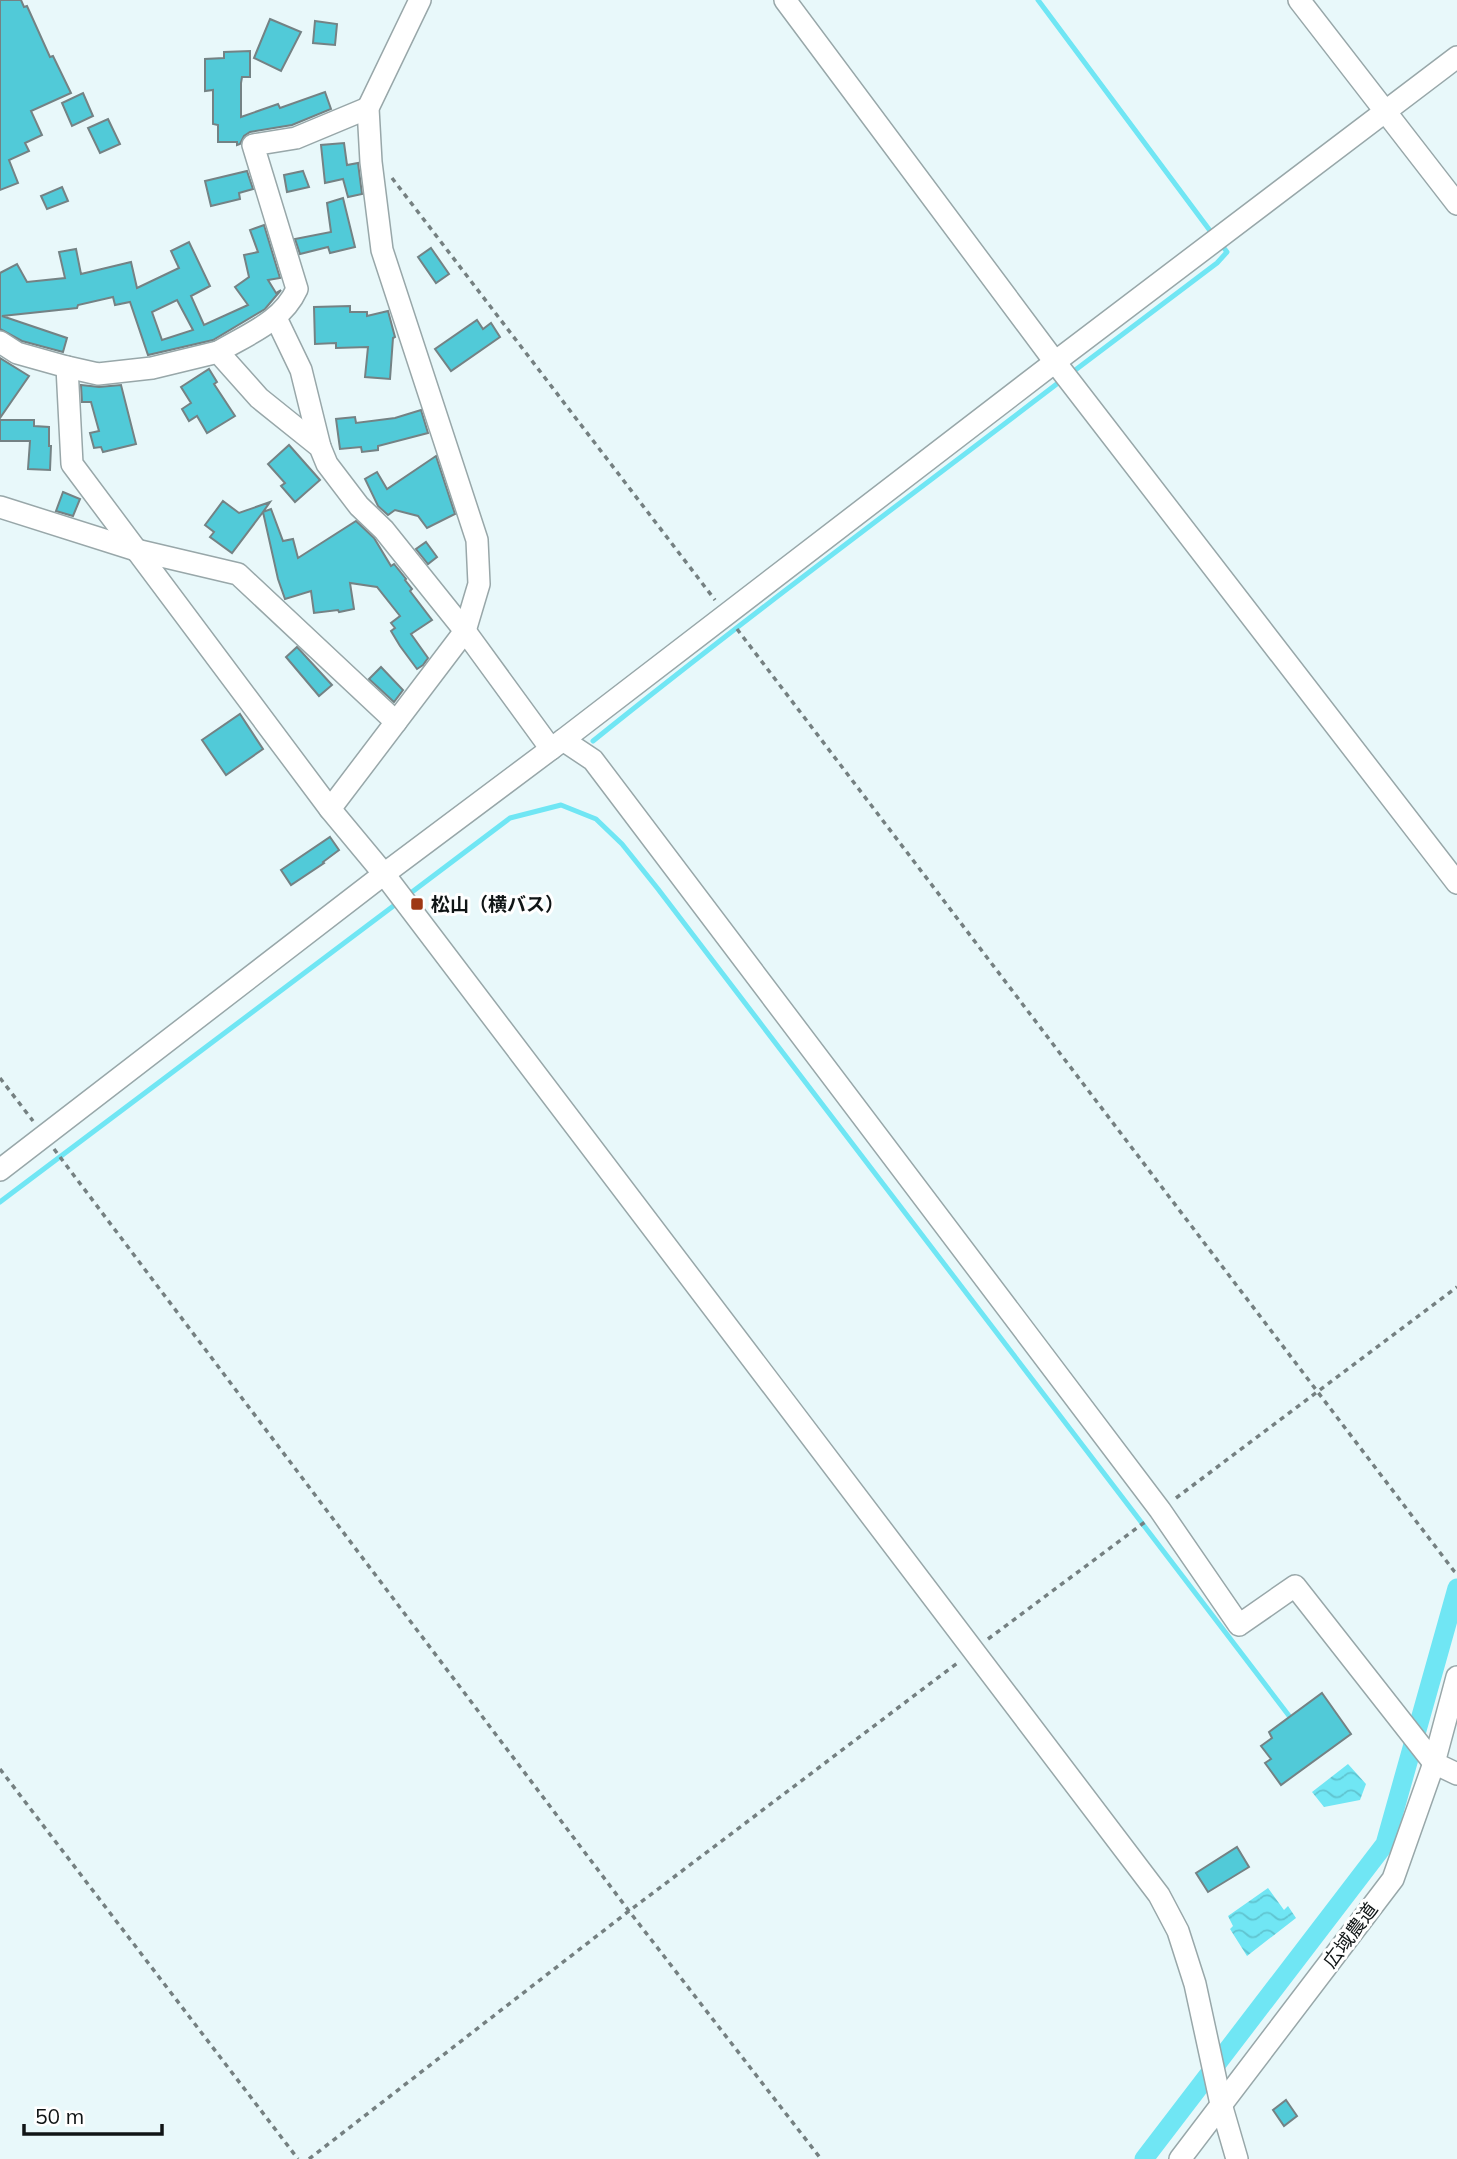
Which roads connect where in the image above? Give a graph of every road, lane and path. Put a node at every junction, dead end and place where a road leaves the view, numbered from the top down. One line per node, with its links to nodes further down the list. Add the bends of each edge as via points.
1 (420, 0): 5 (street)
2 (785, 0): 12 (street)
3 (1299, 0): 6 (street)
4 (1457, 57): 6 (street)
5 (368, 108): 7 (street); 9 (street, via 296,138 253,145 297,289)
6 (1384, 111): 8 (street); 12 (street)
7 (371, 162): 17 (path, via 391,177); 18 (street, via 382,250 477,540 479,584)
8 (1457, 204)
9 (276, 318): 11 (street); 14 (street, via 301,370)
10 (0, 342): 13 (street, via 17,353)
11 (218, 352): 13 (street, via 152,368 98,374); 14 (street, via 259,398)
12 (1055, 362): 17 (street); 24 (street)
13 (67, 367): 16 (street, via 72,464)
14 (320, 447): 18 (street, via 327,464 359,506 384,530)
15 (0, 507): 16 (street)
16 (136, 550): 20 (street, via 238,574); 22 (street)
17 (727, 615): 21 (street)
18 (465, 631): 20 (street); 21 (street)
19 (743, 637): 29 (path)
20 (396, 722): 22 (street)
21 (557, 745): 23 (street); 30 (street, via 593,760)
22 (330, 809): 23 (street)
23 (384, 874): 26 (street); 32 (street)
24 (1457, 883)
25 (0, 1078): 26 (path)
26 (44, 1136): 27 (street); 37 (path)
27 (0, 1170)
28 (1457, 1287): 29 (path)
29 (1317, 1392): 30 (path); 31 (path)
30 (1160, 1510): 32 (path); 34 (street, via 1239,1625 1294,1586)
31 (1457, 1573)
32 (974, 1650): 37 (path); 38 (street, via 1158,1895 1178,1931 1195,1984)
33 (1457, 1677): 34 (street, 広域農道)
34 (1434, 1763): 36 (street); 38 (street, 広域農道, via 1393,1878)
35 (0, 1769): 39 (path)
36 (1457, 1773)
37 (629, 1910): 40 (path); 41 (path)
38 (1221, 2104): 42 (street, 広域農道); 43 (street)
39 (298, 2159)
40 (309, 2159)
41 (821, 2159)
42 (1180, 2159)
43 (1237, 2159)

